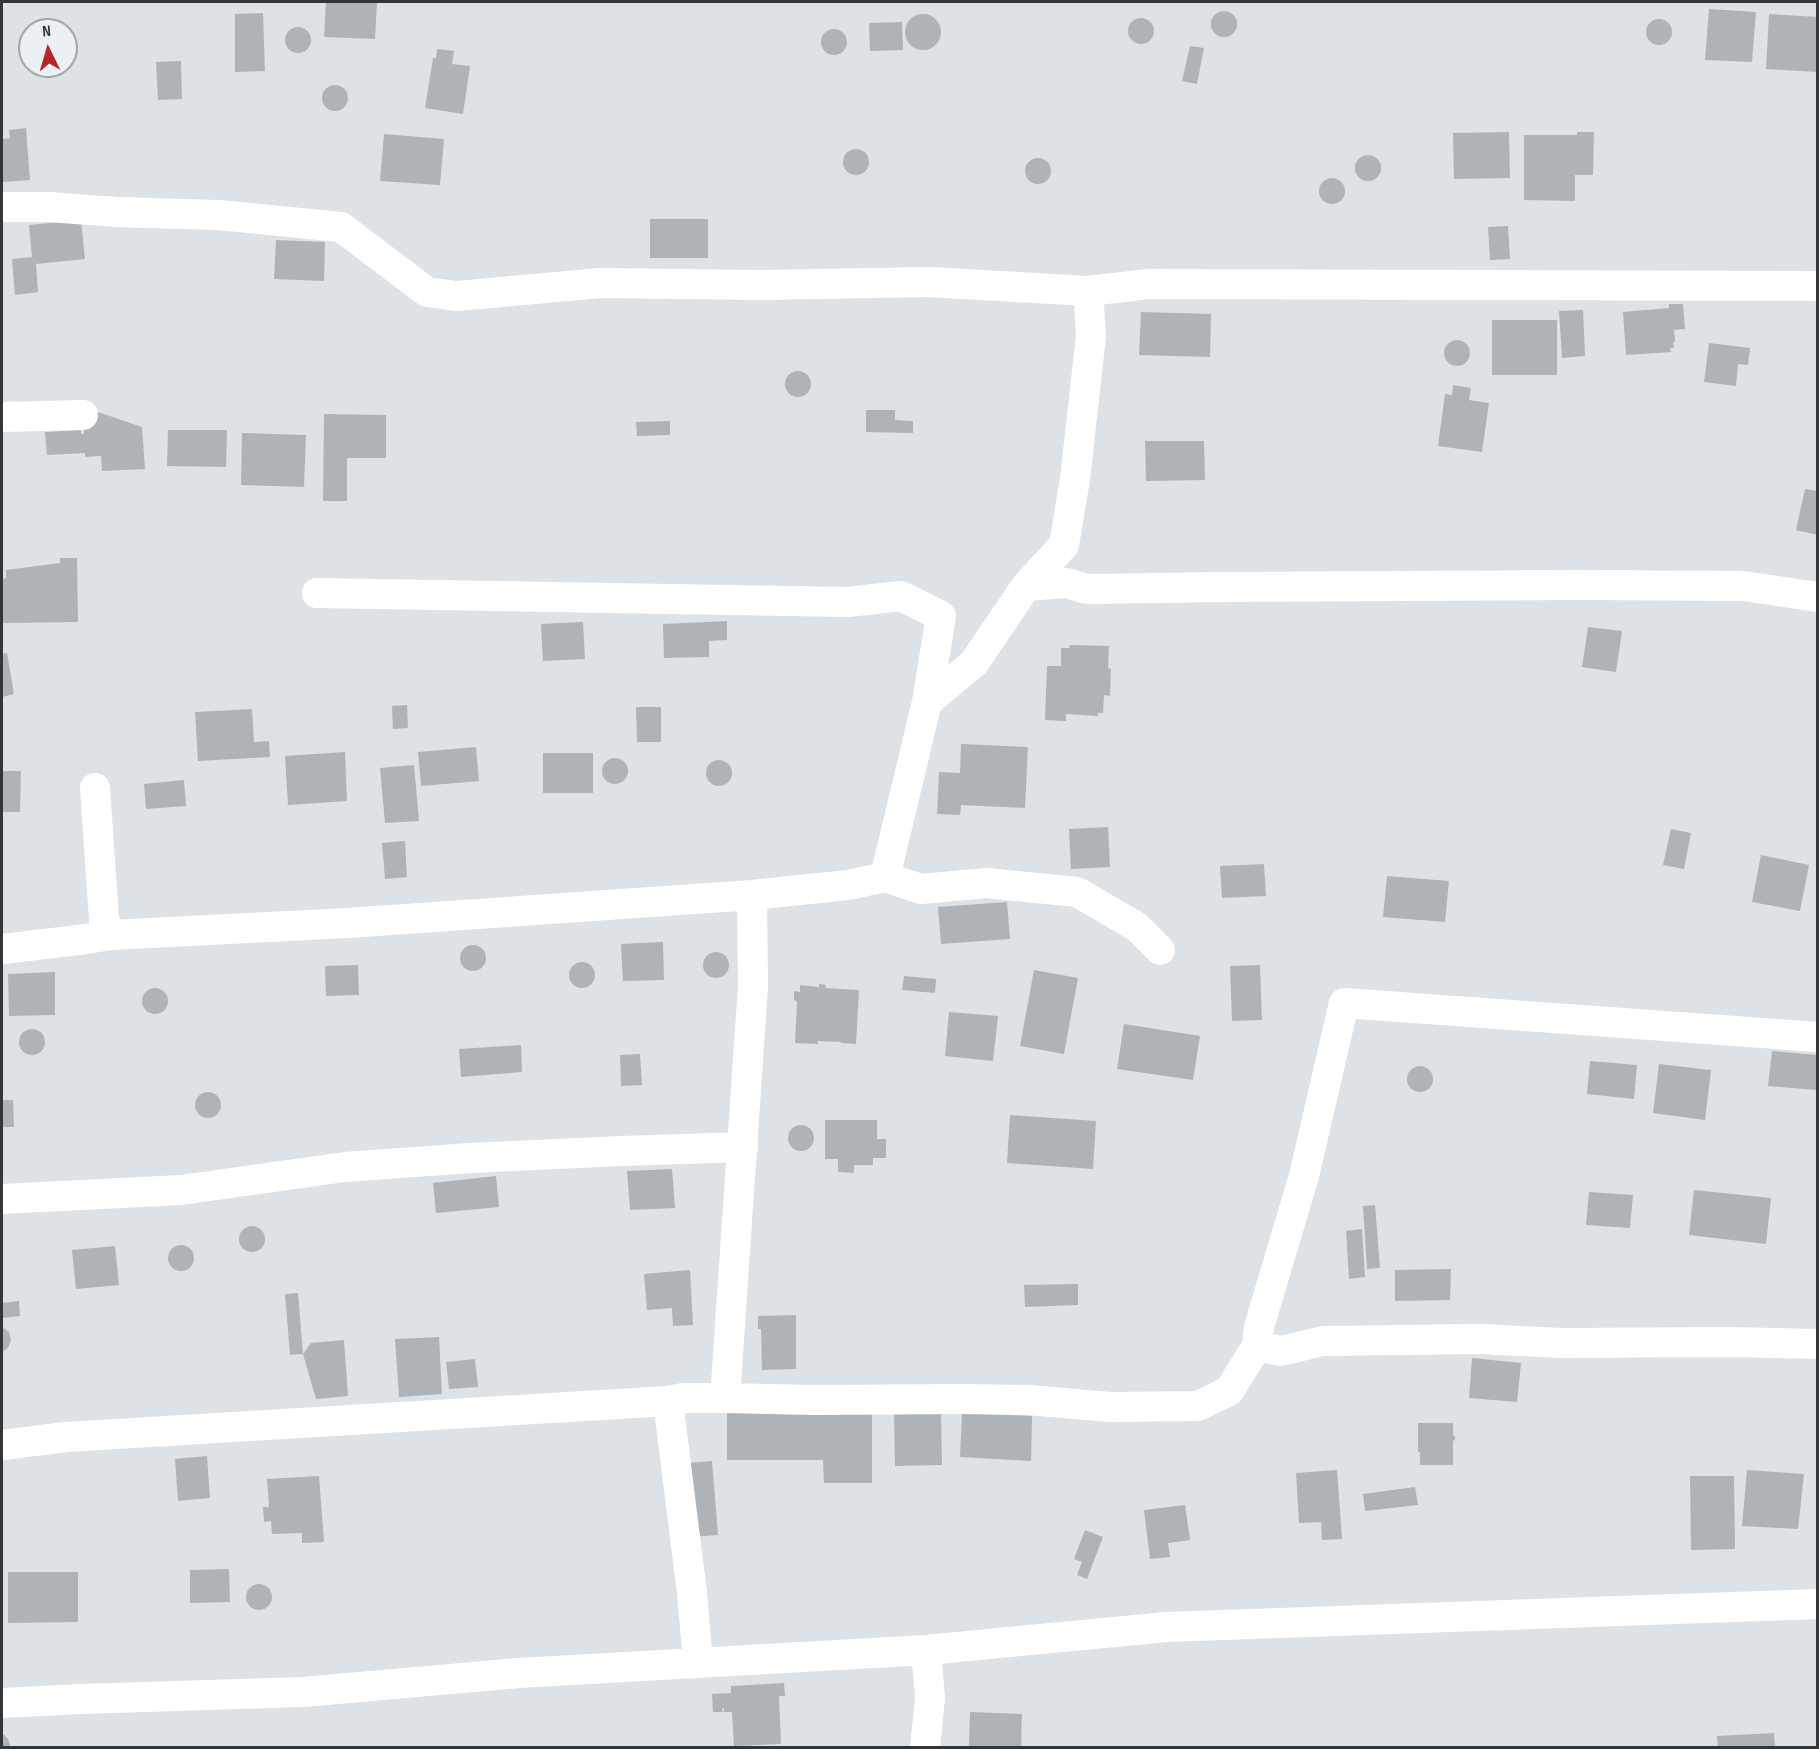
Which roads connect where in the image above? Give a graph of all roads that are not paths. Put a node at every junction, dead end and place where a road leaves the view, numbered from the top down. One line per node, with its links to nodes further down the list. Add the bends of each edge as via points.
1 (2, 207): 3 (street, via 219,215 341,227 427,292 457,296 600,283 929,282)
2 (1818, 286): 3 (street, via 1149,284)
3 (1088, 291): 6 (street, via 1091,336 1064,545)
4 (83, 415): 5 (street)
5 (2, 417)
6 (1026, 586): 8 (street, via 1743,586); 9 (street, via 974,663)
7 (317, 593): 9 (street, via 848,602 901,596 940,616)
8 (1818, 597)
9 (927, 702): 11 (street)
10 (95, 789): 13 (street, via 104,919)
11 (885, 877): 12 (street); 15 (street, via 921,889 987,884 1077,892 1137,927)
12 (752, 895): 13 (street); 17 (street, via 753,986)
13 (110, 935): 14 (street)
14 (2, 949)
15 (1160, 950)
16 (1818, 1036): 20 (street, via 1344,1003 1304,1176 1259,1327)
17 (743, 1147): 18 (street, via 470,1158 345,1167 181,1190); 21 (street)
18 (2, 1199)
19 (1818, 1344): 20 (street, via 1479,1339 1323,1341 1281,1352)
20 (1257, 1346): 21 (street, via 1229,1391 1198,1406 1110,1407 1028,1400)
21 (725, 1398): 22 (street)
22 (668, 1401): 23 (street, via 66,1437); 26 (street)
23 (2, 1445)
24 (1818, 1604): 25 (street, via 1166,1627)
25 (926, 1650): 26 (street); 28 (street, via 930,1698)
26 (698, 1662): 27 (street, via 303,1692)
27 (2, 1703)
28 (925, 1748)

